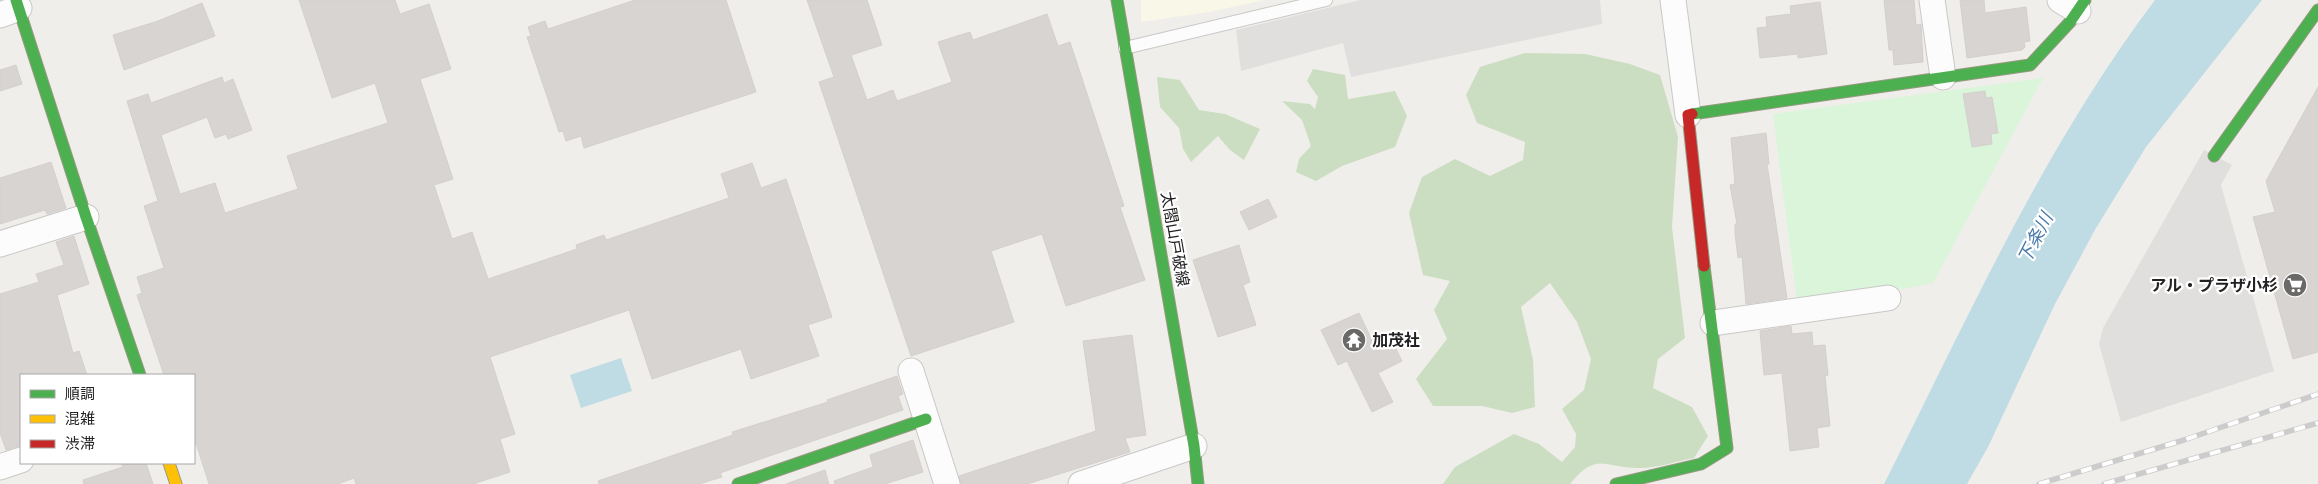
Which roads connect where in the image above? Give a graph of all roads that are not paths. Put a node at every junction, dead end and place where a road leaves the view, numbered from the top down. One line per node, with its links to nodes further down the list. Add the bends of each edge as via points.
1 (1117, 0): 8 (street, 太閤山戸破線)
2 (1326, 0): 8 (lane)
3 (1672, 0): 10 (street)
4 (1932, 0): 9 (street)
5 (2074, 4): 9 (street, via 2070,22 2030,65)
6 (12, 8): 12 (street)
7 (2318, 10): 11 (street)
8 (1125, 48): 19 (street, 太閤山戸破線)
9 (1942, 77): 10 (street)
10 (1688, 114): 15 (street)
11 (2214, 156)
12 (86, 217): 13 (street); 17 (street)
13 (0, 244)
14 (1888, 298): 15 (street)
15 (1713, 324): 26 (street, via 1727,448 1701,464)
16 (911, 371): 18 (street)
17 (140, 374)
18 (926, 419): 22 (street); 23 (street)
19 (1194, 446): 24 (street); 25 (street, 太閤山戸破線)
20 (169, 464): 21 (street)
21 (176, 484)
22 (738, 484)
23 (947, 484)
24 (1081, 484)
25 (1198, 484)
26 (1616, 484)

